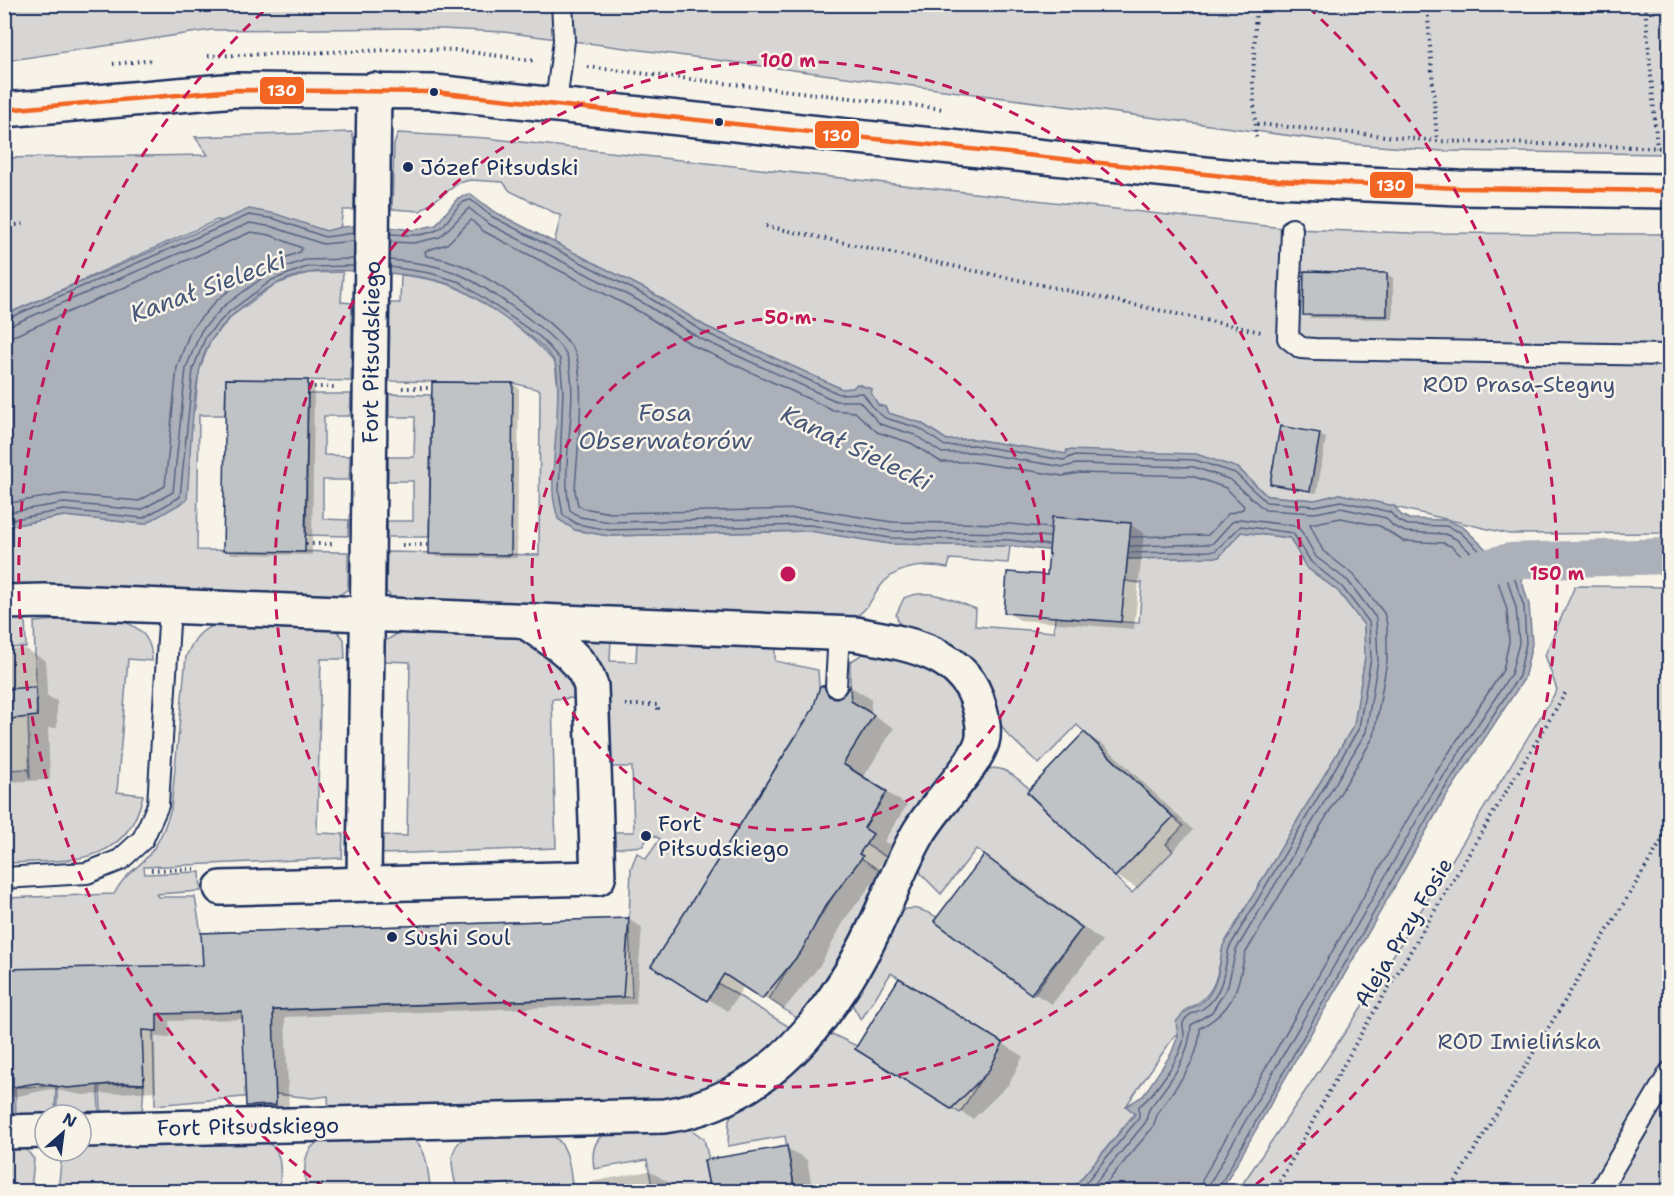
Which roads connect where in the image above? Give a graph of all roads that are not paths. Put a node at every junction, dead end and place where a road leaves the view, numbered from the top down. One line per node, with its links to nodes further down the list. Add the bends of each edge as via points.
1 (562, 4): 3 (lane, via 564,40)
2 (374, 90): 3 (street); 4 (street, via 237,90); 10 (street, Fort Piłsudskiego)
3 (556, 103): 5 (street, via 1252,179 1460,188)
4 (4, 110)
5 (1670, 191)
6 (1292, 229): 7 (lane, via 1288,338 1301,348)
7 (1670, 355)
8 (4, 602): 9 (street, Fort Piłsudskiego)
9 (170, 607): 10 (street, Fort Piłsudskiego); 14 (lane, via 158,805 143,839 120,860 87,873)
10 (367, 615): 11 (street, Fort Piłsudskiego); 15 (street)
11 (526, 621): 12 (street, Fort Piłsudskiego); 15 (street, via 570,652 586,671 591,687 598,878)
12 (839, 633): 13 (lane); 18 (street, Fort Piłsudskiego, via 916,646 950,663 974,690 980,706 983,740 972,762 916,837 844,984 793,1048 752,1085 708,1107 664,1116)
13 (836, 686)
14 (4, 878)
15 (364, 882): 16 (street)
16 (221, 888)
17 (1670, 1072): 21 (lane)
18 (93, 1130)
19 (33, 1131): 20 (street)
20 (4, 1132)
21 (1599, 1191)

